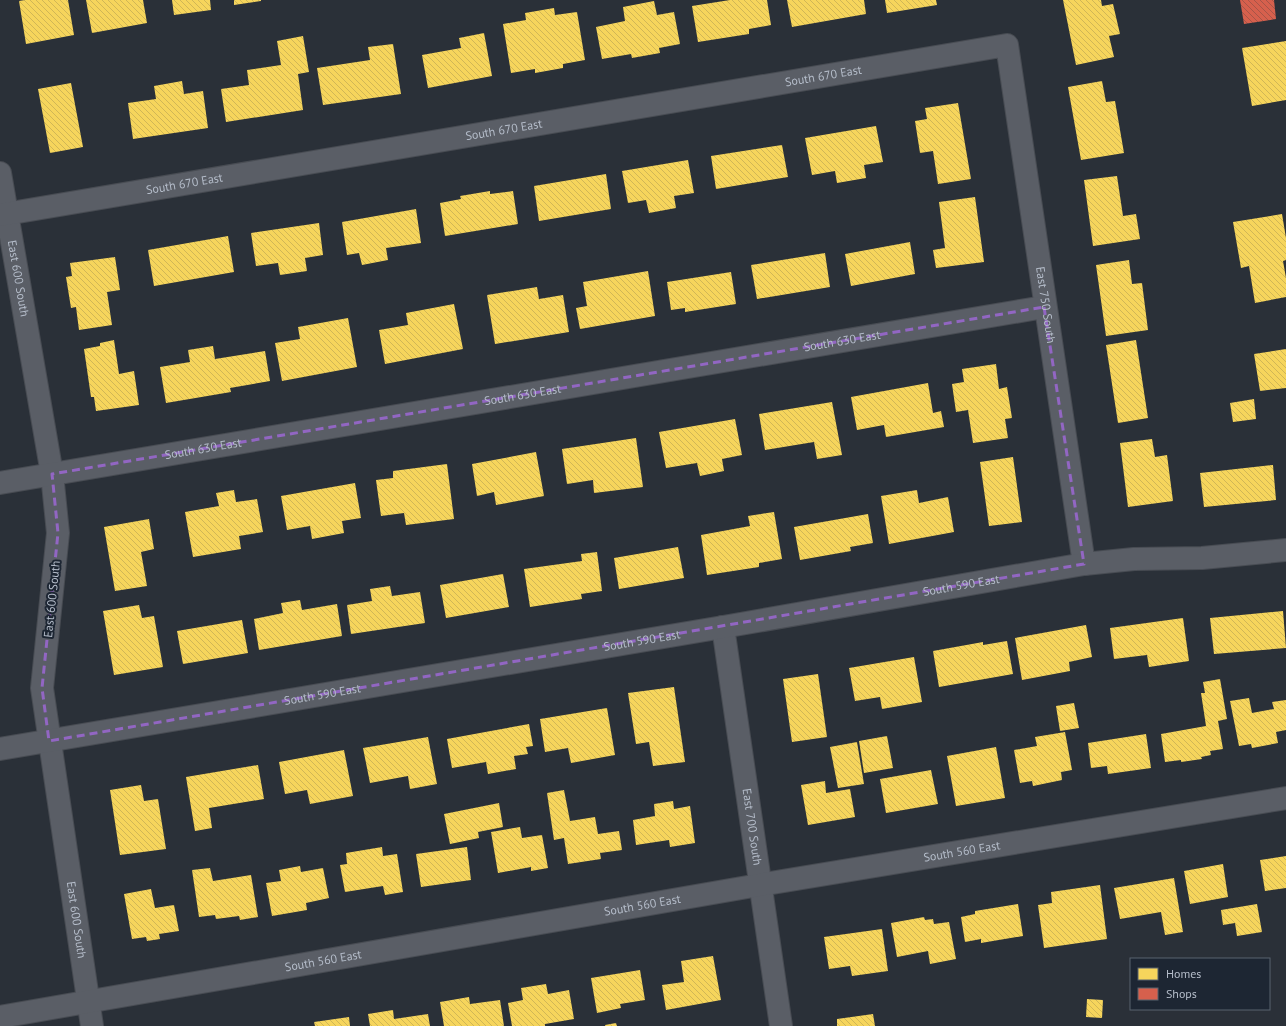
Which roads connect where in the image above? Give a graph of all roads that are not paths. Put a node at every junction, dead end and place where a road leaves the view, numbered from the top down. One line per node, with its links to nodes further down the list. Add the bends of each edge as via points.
1 (1007, 45): 3 (street, South 670 East); 4 (street, East 750 South)
2 (0, 173): 3 (street, East 600 South)
3 (4, 215): 5 (street, East 600 South)
4 (1044, 307): 5 (street, South 630 East); 8 (street, East 750 South)
5 (52, 474): 6 (street, South 630 East); 10 (street, East 600 South, via 58,533 42,688)
6 (0, 483)
7 (1286, 550): 8 (street, South 590 East, via 1202,558 1134,559)
8 (1084, 564): 9 (street, South 590 East)
9 (723, 627): 10 (street, South 590 East); 13 (street, East 700 South)
10 (49, 741): 11 (street, South 590 East); 14 (street, East 600 South)
11 (0, 749)
12 (1286, 798): 13 (street, South 560 East)
13 (759, 885): 14 (street, South 560 East); 17 (street, East 700 South)
14 (88, 1002): 15 (street, South 560 East); 16 (street, East 600 South)
15 (0, 1017)
16 (92, 1026)
17 (781, 1026)

